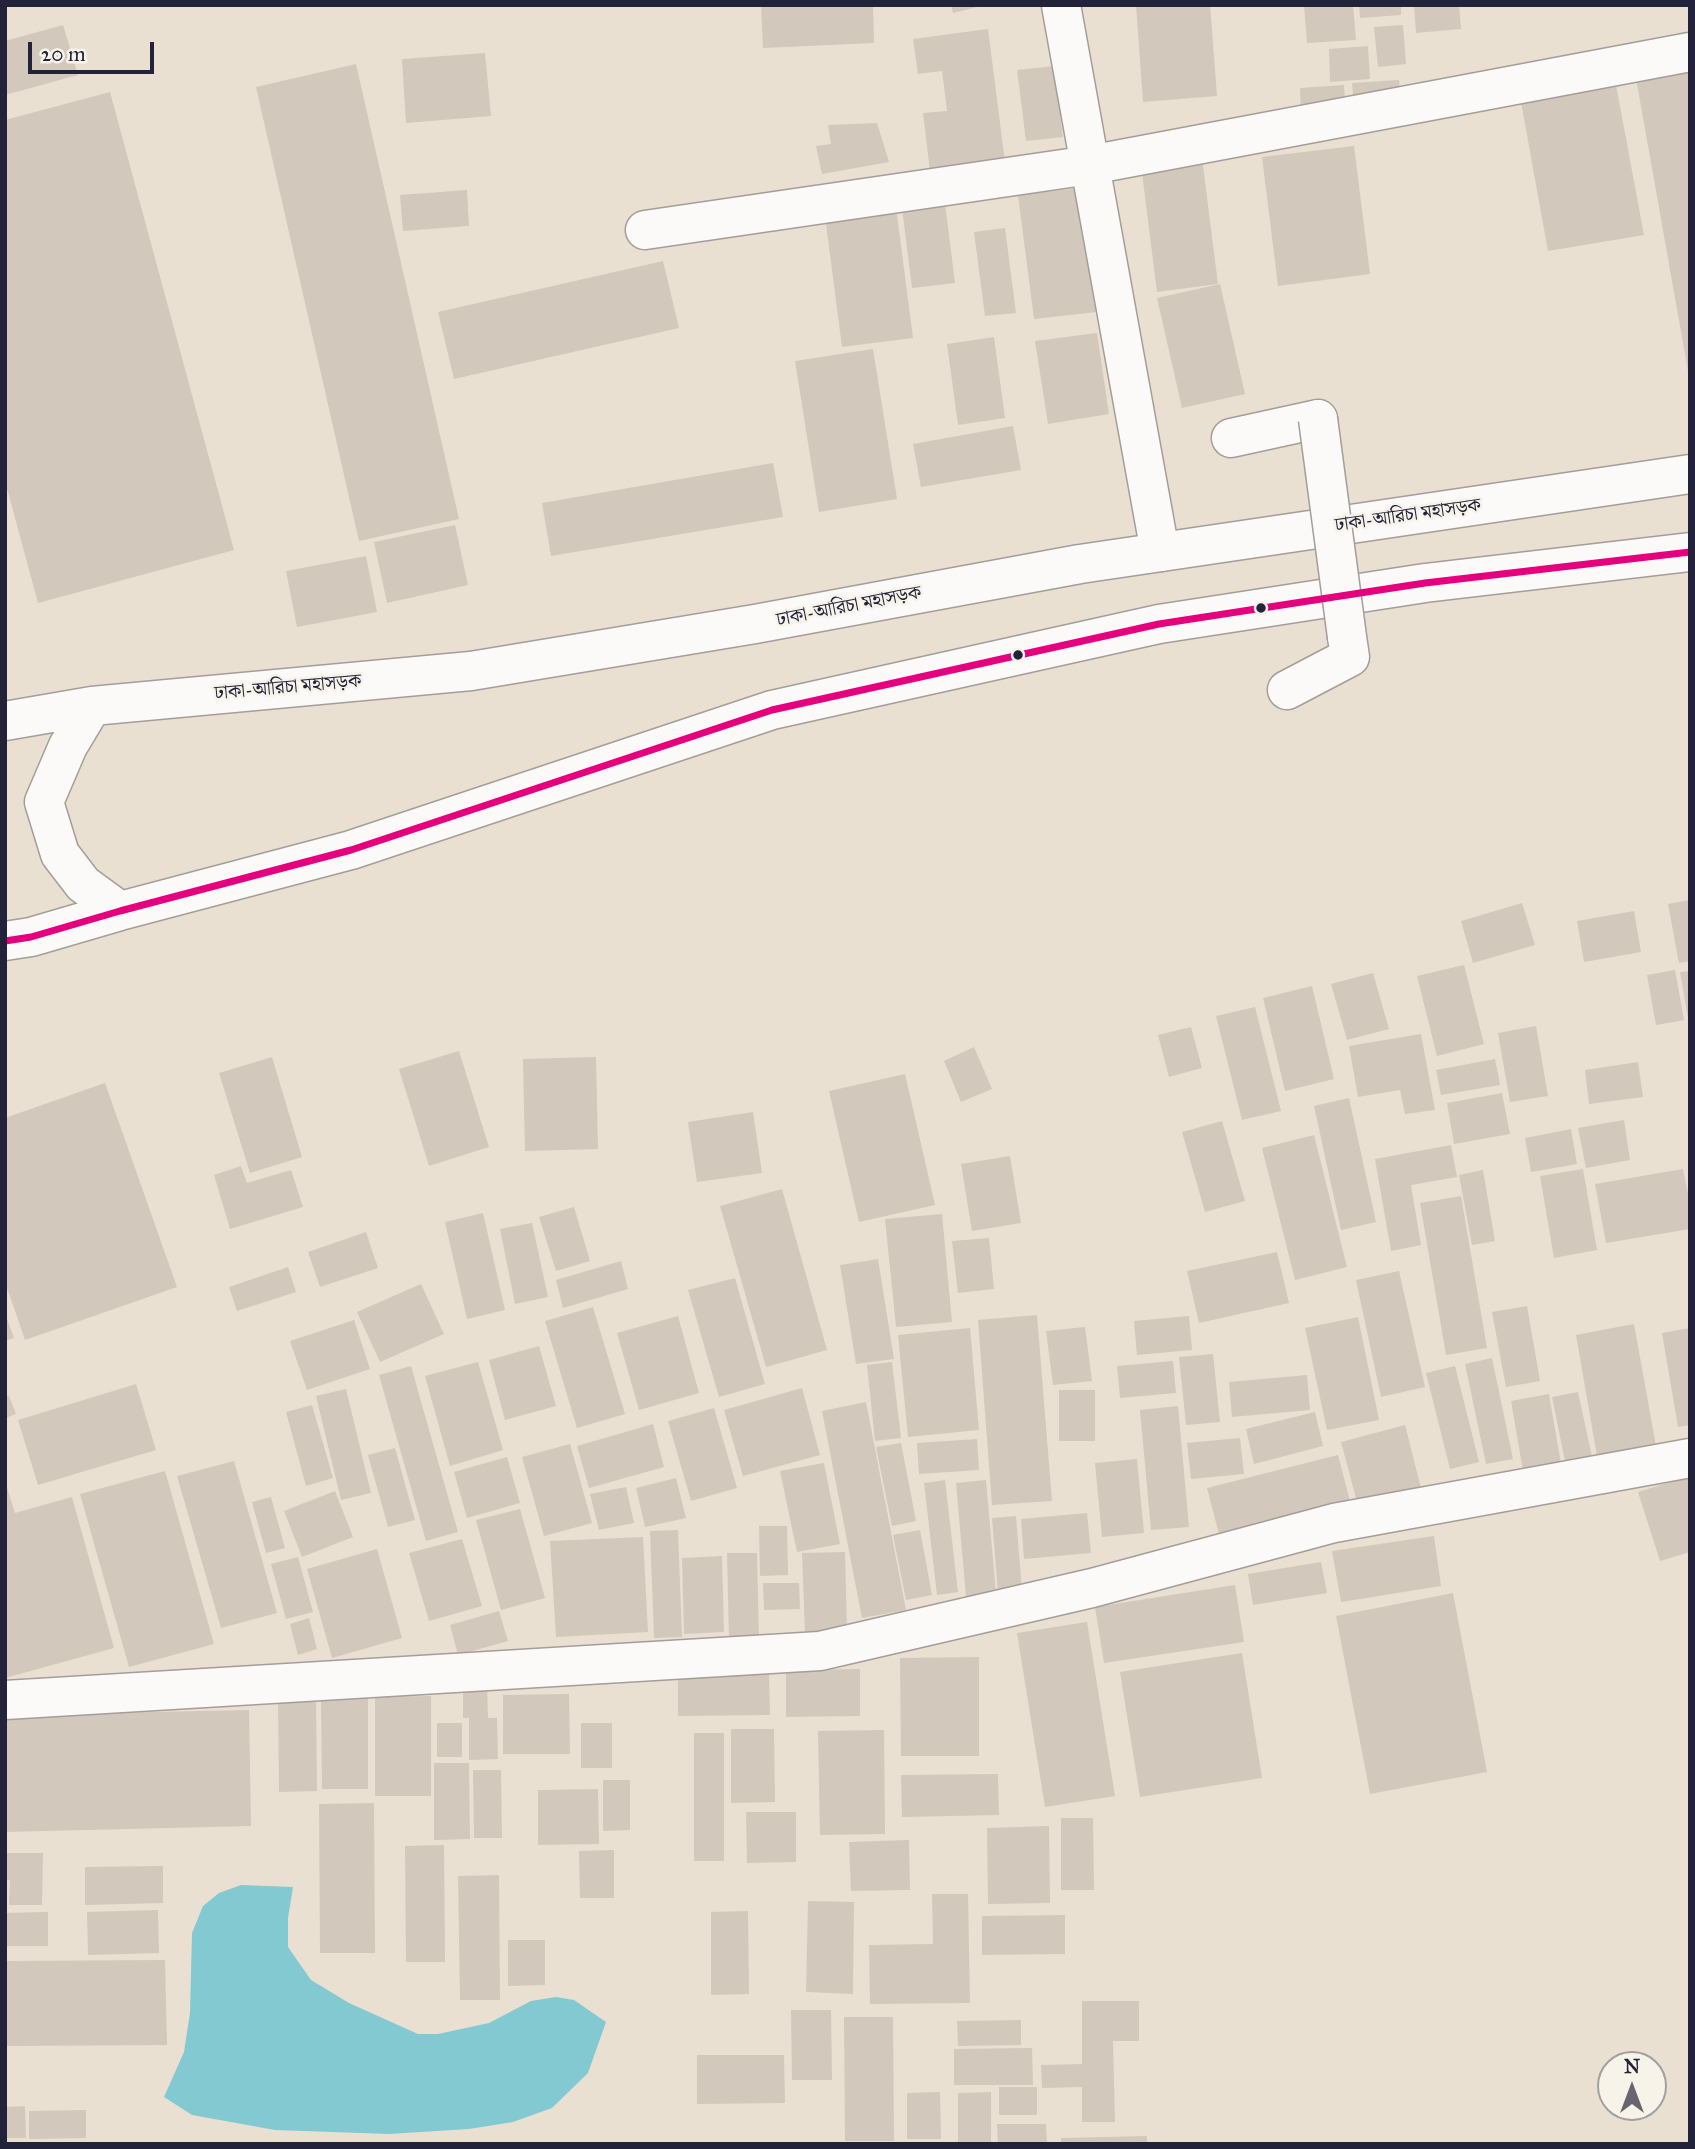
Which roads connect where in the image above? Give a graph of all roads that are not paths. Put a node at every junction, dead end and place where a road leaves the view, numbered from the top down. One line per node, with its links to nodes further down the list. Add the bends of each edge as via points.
1 (1061, 5): 3 (main road)
2 (1690, 52): 3 (main road)
3 (1090, 165): 4 (main road); 7 (main road)
4 (645, 230)
5 (1231, 438): 9 (main road, bridge, via 1318,419 1350,657)
6 (1690, 474): 7 (main road, ঢাকা-আরিচা মহাসড়ক)
7 (1160, 552): 10 (main road, ঢাকা-আরিচা মহাসড়ক, via 471,671)
8 (1690, 552): 12 (main road, via 1425,583 1158,624 772,710 351,850)
9 (1287, 690)
10 (92, 706): 11 (main road, ঢাকা-আরিচা মহাসড়ক); 12 (main road, via 68,746 44,802 60,854 83,884)
11 (5, 721)
12 (120, 911): 13 (main road)
13 (5, 941)
14 (1690, 1458): 15 (main road, via 1334,1523 1091,1588 820,1651)
15 (5, 1700)

